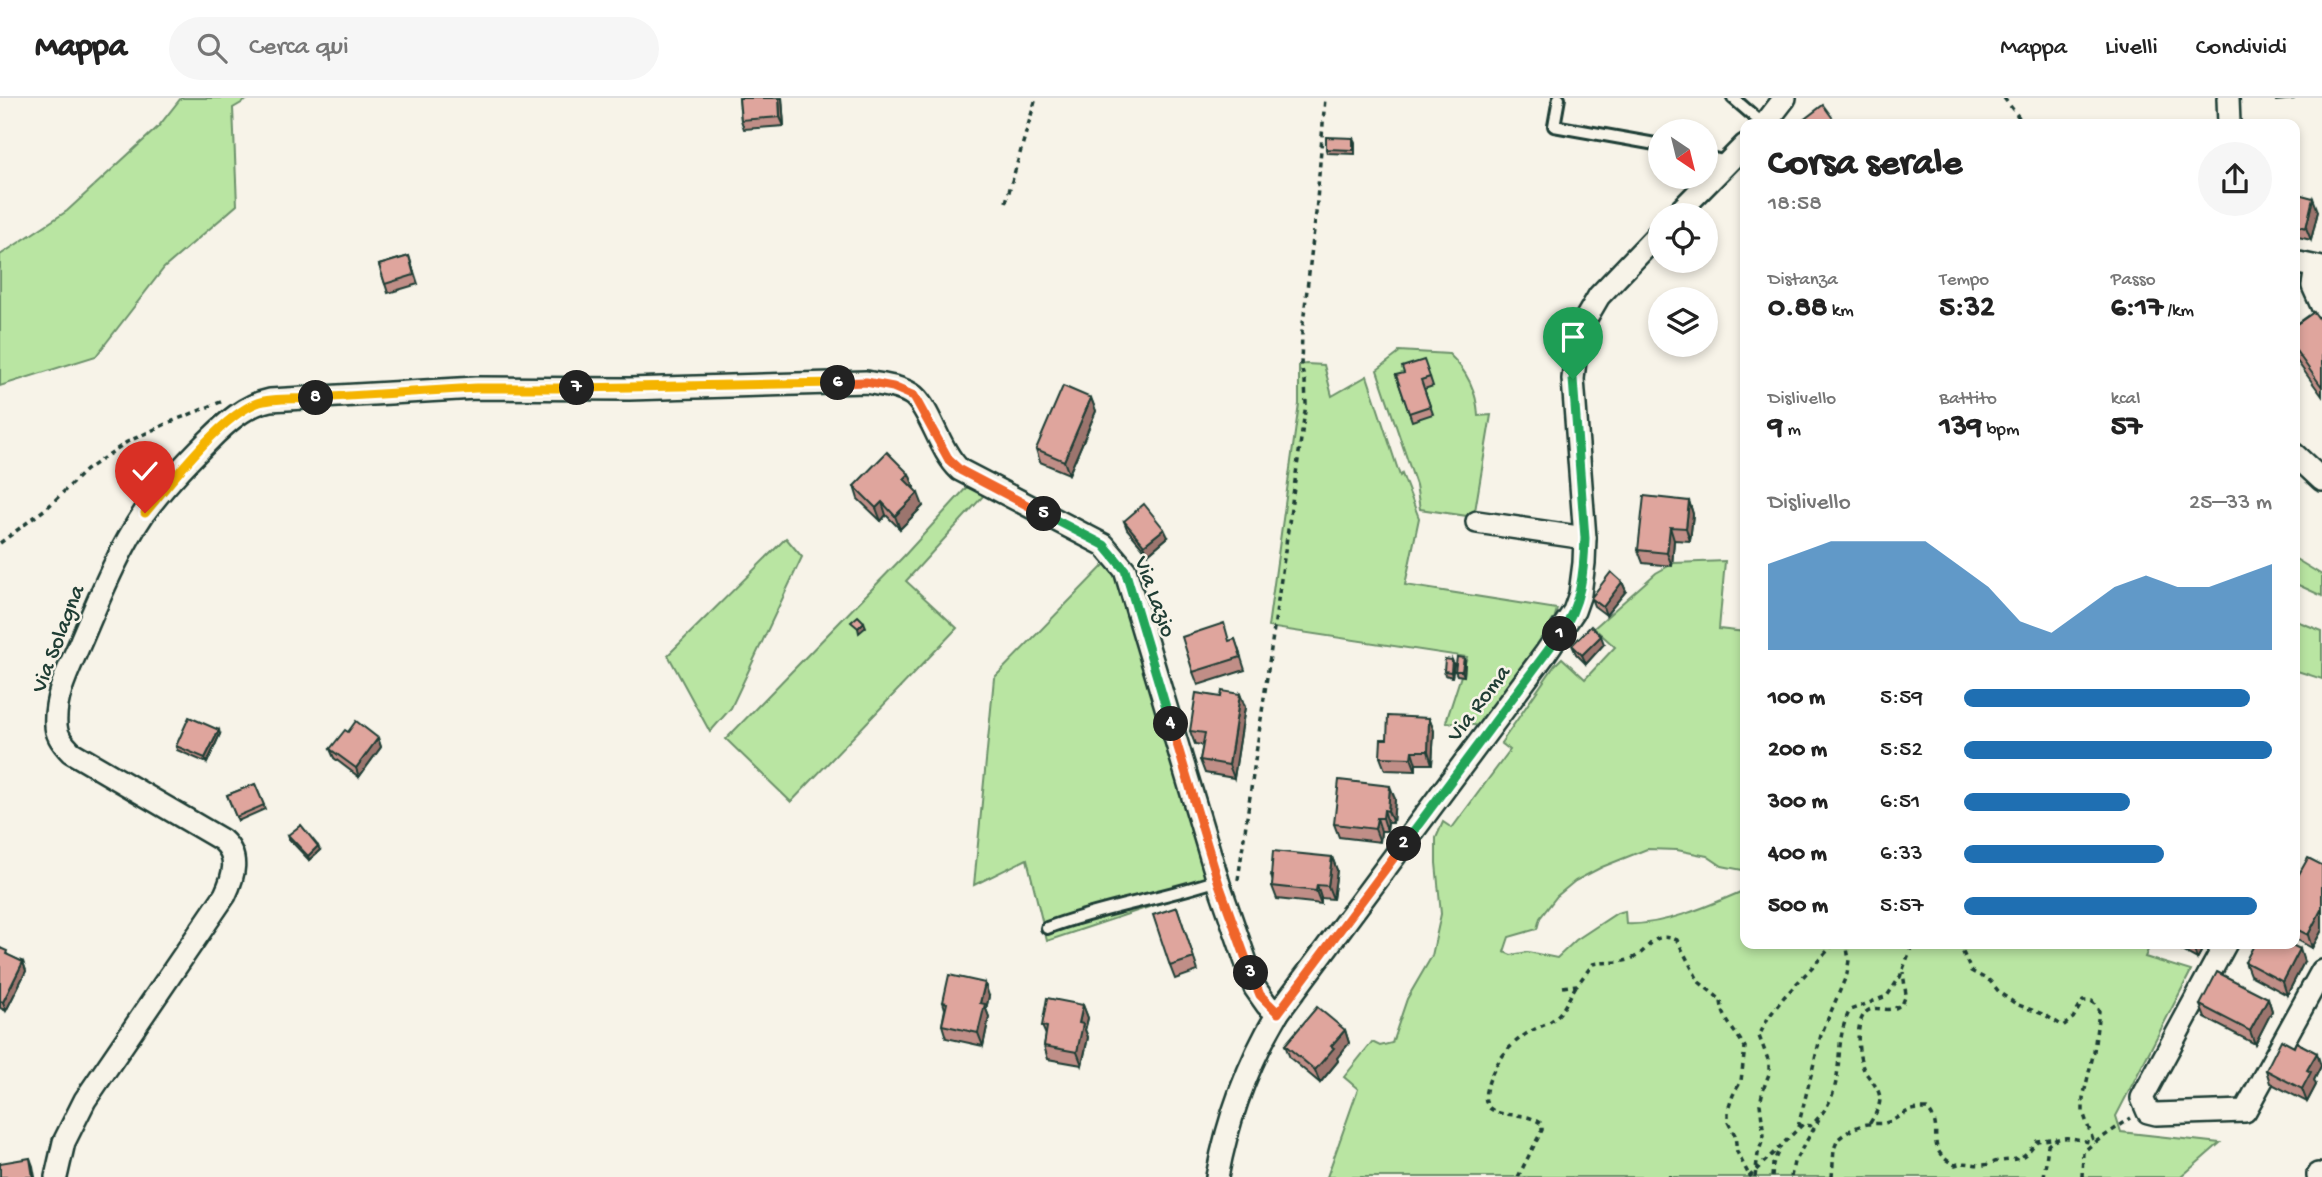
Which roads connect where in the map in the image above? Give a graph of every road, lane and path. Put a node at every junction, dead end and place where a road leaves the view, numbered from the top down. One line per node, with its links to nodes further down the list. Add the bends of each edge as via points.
1 (1036, 98): 16 (path)
2 (1325, 98): 29 (path, via 1302,332 1306,404)
3 (1559, 98): 12 (lane, via 1554,127)
4 (1733, 98): 8 (lane)
5 (1785, 98): 9 (street)
6 (2004, 98): 10 (path)
7 (2228, 98): 11 (street)
8 (1758, 119)
9 (1768, 119)
10 (2020, 119)
11 (2230, 119)
12 (1648, 143)
13 (1740, 150): 15 (street)
14 (1718, 160): 15 (lane)
15 (1728, 162): 17 (street)
16 (1006, 202)
17 (1688, 203)
18 (1648, 245): 27 (street, Via Roma, via 1599,296 1578,332 1573,379)
19 (2300, 263): 20 (street)
20 (2319, 268): 21 (street, via 2313,286)
21 (2322, 306)
22 (629, 388): 29 (street, Via Lazio, via 866,382 893,387 914,396 949,460 960,470 1104,545 1125,570); 49 (street, Via Solagna, via 476,388 259,402 222,428 185,464 145,513 103,589 63,684 57,732 72,752 222,840 232,853 233,875 225,895 85,1100 64,1142)
23 (226, 400): 28 (path, via 127,442)
24 (2300, 460): 25 (street)
25 (2322, 480)
26 (1477, 522): 27 (street)
27 (1585, 538): 40 (street, Via Roma, via 1580,594 1566,625)
28 (0, 542)
29 (1228, 882): 30 (lane); 40 (street, Via Lazio, via 1255,988)
30 (1047, 928)
31 (1829, 949): 48 (path, via 1784,997 1759,1036 1769,1074 1760,1104 1765,1136)
32 (1847, 949): 44 (path, via 1847,974 1821,1035)
33 (1910, 949): 36 (path)
34 (1962, 949): 46 (path, via 1971,971 2016,1004 2063,1026 2083,1001 2092,1001 2099,1011 2083,1098)
35 (2224, 949): 41 (street, via 2142,1098)
36 (1903, 970): 42 (path, via 1887,996 1850,1010 1843,1024 1834,1090); 43 (path, via 1906,995 1902,1005 1871,1009 1861,1022 1858,1038 1863,1068 1880,1098)
37 (2322, 971): 41 (street, via 2245,1111 2155,1114)
38 (1577, 985): 39 (path); 51 (path, via 1563,1010 1517,1040 1494,1066 1485,1092 1491,1110 1533,1117 1542,1124); 52 (path, via 1593,964 1634,958 1654,940 1667,936 1677,940 1699,982 1721,1000 1727,1022 1745,1047 1741,1081 1732,1095 1728,1122)
39 (1563, 987)
40 (1278, 1013): 50 (street, Via Roma, via 1234,1107)
41 (2145, 1108): 46 (path)
42 (1821, 1116): 44 (path, via 1810,1126 1803,1124); 54 (path, via 1794,1162)
43 (1870, 1123): 45 (path, via 1885,1123 1902,1113 1927,1109 1937,1126 1938,1152 1955,1165 2014,1161 2024,1157 2036,1142); 55 (path, via 1838,1139)
44 (1797, 1129): 47 (path)
45 (2056, 1138): 46 (path); 56 (path, via 2048,1145)
46 (2094, 1143): 57 (path, via 2083,1152)
47 (1780, 1148): 48 (path); 53 (path)
48 (1756, 1171): 52 (path)
49 (56, 1177)
50 (1217, 1177)
51 (1518, 1177)
52 (1751, 1177)
53 (1772, 1177)
54 (1791, 1177)
55 (1832, 1177)
56 (2044, 1177)
57 (2082, 1177)

